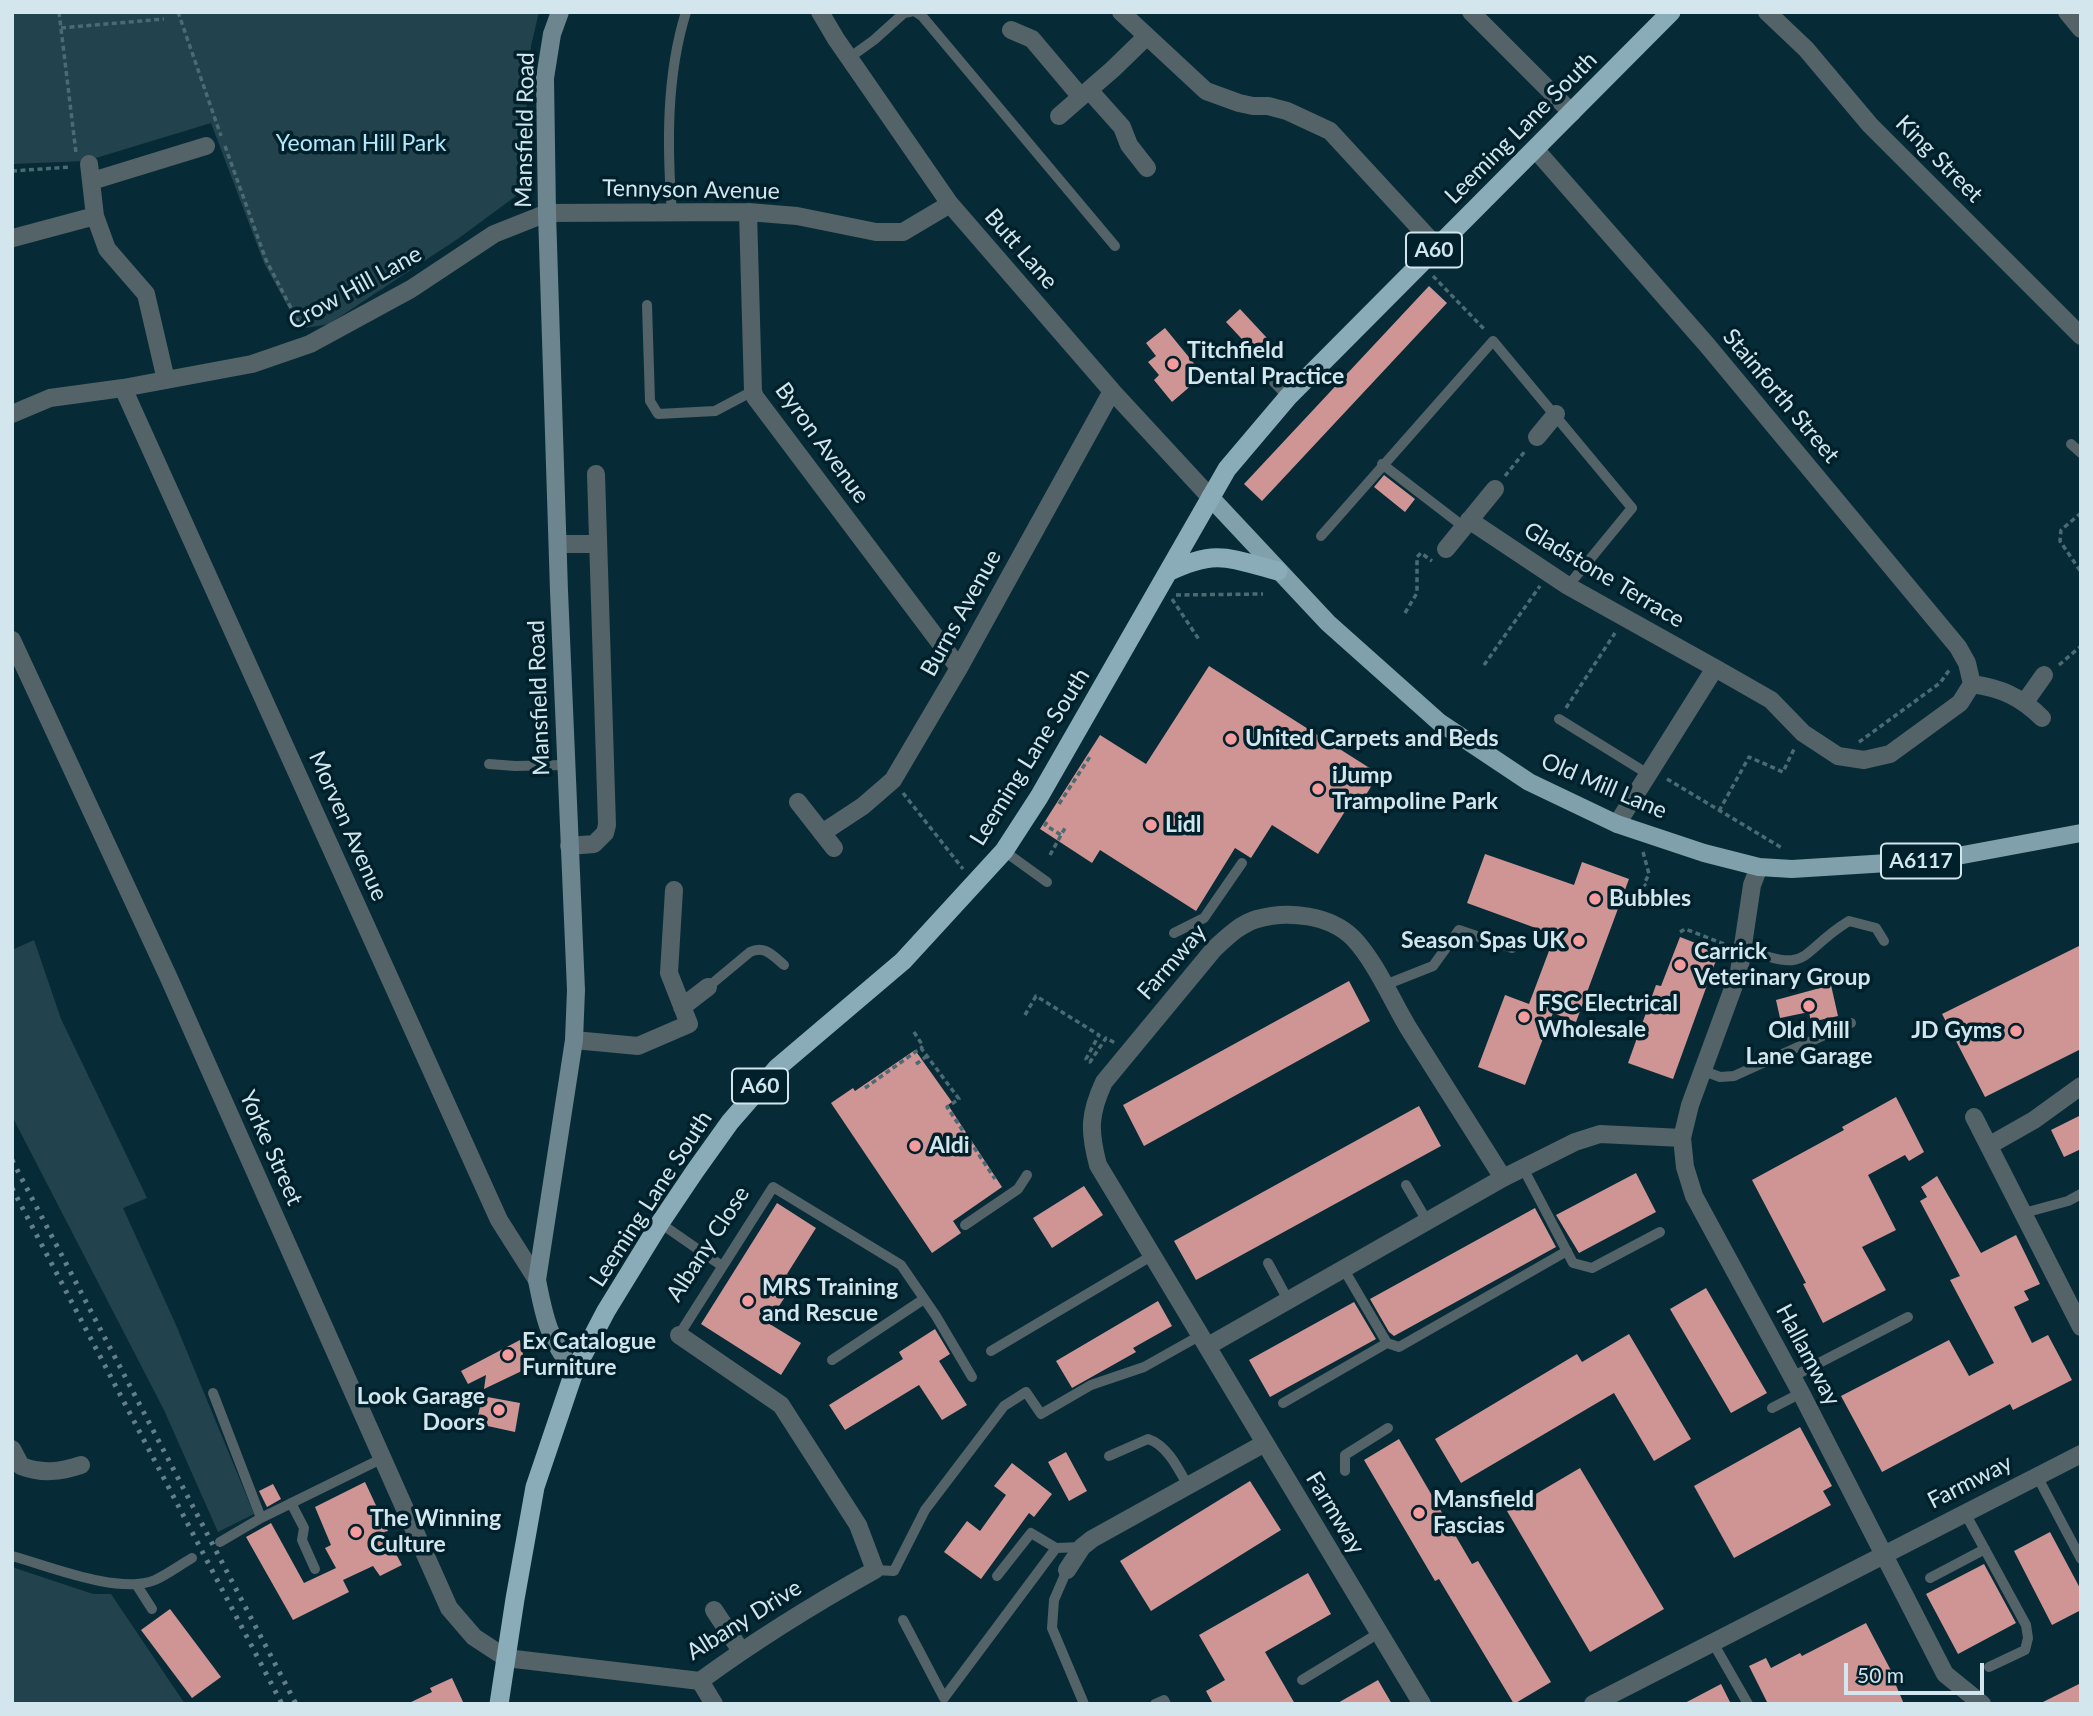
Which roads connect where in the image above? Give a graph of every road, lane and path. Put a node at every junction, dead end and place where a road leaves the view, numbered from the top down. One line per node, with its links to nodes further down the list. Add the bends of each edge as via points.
1 (60, 12): 14 (path)
2 (178, 12): 38 (path, via 266,260)
3 (560, 12): 28 (main road, Mansfield Road, via 545,78)
4 (686, 12): 29 (lane, via 672,85 668,161)
5 (820, 12): 18 (street, Butt Lane)
6 (910, 12): 18 (lane)
7 (916, 12): 32 (lane)
8 (1121, 12): 17 (street)
9 (1471, 12): 20 (street)
10 (1671, 12): 20 (highway, Leeming Lane South / A60)
11 (1767, 12): 36 (street, King Street, via 1806,48 1870,125)
12 (2067, 12): 15 (street)
13 (164, 19): 14 (path)
14 (61, 29): 25 (path)
15 (2081, 29)
16 (1011, 30): 19 (street, via 1032,39)
17 (1146, 37): 19 (street); 33 (street, via 1206,91 1239,103 1287,111 1330,131)
18 (849, 58): 26 (street, Butt Lane)
19 (1085, 94): 21 (street); 24 (street, via 1122,127)
20 (1572, 113): 23 (highway, Leeming Lane South / A60)
21 (1059, 116)
22 (206, 146): 25 (street)
23 (1535, 149): 33 (highway, Leeming Lane South / A60); 71 (street, Stainforth Street, via 1707,345)
24 (1147, 168)
25 (86, 169): 30 (street)
26 (950, 204): 27 (street, Tennyson Avenue, via 903,232); 43 (street, Butt Lane)
27 (748, 212): 29 (street, Tennyson Avenue); 42 (street, Byron Avenue)
28 (547, 213): 29 (street, Tennyson Avenue); 38 (street, Crow Hill Lane, via 494,234 411,289); 57 (main road, Mansfield Road)
29 (672, 213)
30 (95, 216): 31 (street); 39 (street, via 107,248 146,294)
31 (13, 238)
32 (1115, 246)
33 (1437, 247): 34 (highway, Leeming Lane South / A60)
34 (1419, 263): 37 (path); 44 (highway, Leeming Lane South / A60)
35 (648, 305): 42 (lane, via 650,401 658,414 715,411)
36 (2081, 336)
37 (1493, 341): 46 (lane); 50 (lane)
38 (310, 344): 39 (street, Crow Hill Lane, via 253,364)
39 (166, 380): 41 (street, Crow Hill Lane)
40 (1272, 380): 44 (lane)
41 (123, 388): 45 (street, Crow Hill Lane, via 50,398); 145 (street, Morven Avenue, via 499,1220)
42 (753, 391): 73 (street, Byron Avenue)
43 (1112, 391): 53 (street, Butt Lane); 73 (street, Burns Avenue)
44 (1288, 397): 53 (highway, Leeming Lane South / A60, via 1227,469)
45 (12, 414)
46 (1556, 414): 47 (street); 64 (lane, via 1632,508)
47 (1537, 437): 52 (path)
48 (2071, 444): 49 (lane)
49 (2081, 453)
50 (1382, 464): 55 (lane); 56 (lane)
51 (596, 474): 58 (street)
52 (1495, 489): 55 (street)
53 (1210, 498): 60 (main road, Old Mill Lane / A6117); 61 (highway, Leeming Lane South / A60)
54 (2081, 513): 62 (path, via 2061,530 2060,541)
55 (1466, 523): 59 (street); 63 (street, Gladstone Terrace)
56 (1321, 536)
57 (558, 544): 58 (street); 84 (main road, Mansfield Road)
58 (598, 544): 94 (street, via 607,825 594,844)
59 (1441, 557): 66 (path, via 1421,552 1417,593)
60 (1278, 571): 61 (highway, via 1215,557 1193,560); 89 (main road, Old Mill Lane / A6117, via 1328,623 1439,722 1529,782)
61 (1168, 572): 98 (highway, Leeming Lane South / A60)
62 (2081, 572)
63 (1549, 573): 64 (street, Gladstone Terrace); 72 (path)
64 (1568, 586): 67 (street, Gladstone Terrace)
65 (1263, 594): 69 (path, via 1173,596)
66 (1405, 613)
67 (1624, 619): 74 (street, Gladstone Terrace); 79 (path)
68 (12, 640): 166 (street, Yorke Street)
69 (1200, 641)
70 (2081, 646): 75 (path)
71 (1958, 647): 76 (street, Stainforth Street); 82 (path, via 1955,662 1940,683)
72 (1484, 665)
73 (959, 668): 86 (street, Burns Avenue)
74 (1715, 668): 80 (street, Gladstone Terrace, via 1771,700); 85 (street)
75 (2044, 675): 77 (street)
76 (1972, 684): 77 (street); 82 (street, Gladstone Terrace, via 1960,704 1890,754 1864,760)
77 (2025, 702): 78 (street)
78 (2042, 718)
79 (1559, 719): 85 (lane)
80 (1803, 733): 82 (street, Gladstone Terrace); 88 (path, via 1783,772 1749,757)
81 (1091, 755): 93 (path, via 1045,825)
82 (1838, 756)
83 (489, 764): 84 (lane)
84 (566, 765): 94 (main road, Mansfield Road)
85 (1650, 771): 88 (path); 89 (street)
86 (893, 780): 92 (street, Burns Avenue); 101 (path)
87 (798, 802): 92 (street)
88 (1719, 811): 97 (path)
89 (1617, 824): 102 (main road, Old Mill Lane / A6117)
90 (1065, 828): 93 (path)
91 (2081, 832): 102 (main road, Old Mill Lane / A6117, via 1936,860)
92 (822, 833): 95 (street)
93 (1061, 835): 99 (path)
94 (569, 846): 118 (main road, Mansfield Road)
95 (834, 848)
96 (1642, 848): 104 (path, via 1649,874)
97 (1782, 848)
98 (1004, 851): 103 (lane); 137 (highway, Leeming Lane South / A60, via 903,961 776,1068 730,1122)
99 (1050, 855)
100 (1242, 863): 107 (lane, via 1205,918)
101 (959, 864)
102 (1759, 867): 109 (street, Hallamway)
103 (1047, 882)
104 (1646, 886)
105 (674, 890): 114 (street, via 668,973)
106 (1680, 932): 109 (path, via 1685,929)
107 (1174, 933)
108 (1884, 941): 109 (lane, via 1875,928 1849,921 1802,959 1784,962)
109 (1737, 947): 123 (street, Hallamway, via 1739,972)
110 (1512, 948): 112 (lane, via 1460,930 1433,966)
111 (784, 965): 113 (lane, via 758,948)
112 (1385, 985): 120 (street, Farmway, via 1353,938 1335,927 1311,917 1256,919 1232,931 1214,949); 131 (street, Farmway)
113 (708, 987): 114 (street)
114 (682, 1007): 118 (street, via 689,1024 638,1046)
115 (1025, 1015): 120 (path, via 1036,996 1100,1035 1086,1059 1090,1062 1106,1038)
116 (1851, 1023): 123 (lane, via 1734,1076)
117 (914, 1032): 119 (path)
118 (574, 1040): 145 (main road, Mansfield Road)
119 (921, 1048): 121 (path); 125 (path)
120 (1129, 1051): 141 (street, Farmway, via 1104,1082 1095,1102 1092,1142 1098,1165)
121 (927, 1056): 122 (path); 132 (path, via 958,1100 947,1107)
122 (916, 1064)
123 (1703, 1071): 127 (street, Hallamway)
124 (2081, 1086): 128 (street, via 2034,1121)
125 (865, 1088)
126 (1974, 1117): 128 (street)
127 (1682, 1138): 129 (street, via 1600,1134); 157 (street, Hallamway, via 1695,1196)
128 (1990, 1144): 135 (street)
129 (1523, 1168): 131 (street); 140 (lane)
130 (1027, 1175): 138 (lane, via 1018,1189)
131 (1503, 1178): 136 (street)
132 (995, 1179)
133 (1406, 1185): 136 (lane)
134 (2081, 1194): 135 (lane)
135 (2024, 1213): 149 (street, via 2070,1296)
136 (1427, 1221): 144 (street)
137 (660, 1223): 143 (lane); 155 (highway, Leeming Lane South / A60)
138 (965, 1225)
139 (1660, 1232): 140 (lane, via 1592,1268 1573,1263)
140 (1567, 1251): 152 (lane, via 1399,1347)
141 (1153, 1255): 151 (street, Farmway); 153 (lane)
142 (1268, 1263): 147 (lane)
143 (722, 1266): 146 (lane, Albany Close, via 773,1187 901,1265); 150 (lane, Albany Close)
144 (1343, 1268): 147 (street); 152 (lane)
145 (537, 1280): 155 (main road, Mansfield Road, via 553,1342)
146 (924, 1299): 154 (lane); 156 (lane, Albany Close)
147 (1288, 1300): 151 (street)
148 (1908, 1317): 157 (lane)
149 (2081, 1327)
150 (679, 1335): 183 (street, Albany Close, via 781,1405 858,1525)
151 (1205, 1340): 162 (street, Farmway); 183 (lane, via 1091,1385 1041,1414 1026,1392 1004,1406 925,1510 894,1571)
152 (1387, 1343): 159 (lane)
153 (991, 1351)
154 (831, 1360)
155 (574, 1373): 194 (highway, Leeming Lane South / A60, via 535,1487)
156 (972, 1377)
157 (1796, 1385): 160 (lane); 178 (street, Hallamway)
158 (213, 1392): 173 (lane)
159 (1283, 1403)
160 (1772, 1408)
161 (1388, 1428): 168 (lane, via 1345,1455)
162 (1265, 1443): 170 (street); 191 (street, Farmway)
163 (12, 1449): 167 (street, via 21,1466 35,1472)
164 (2081, 1454): 169 (street, Farmway)
165 (1109, 1456): 170 (lane, via 1148,1438 1159,1442)
166 (383, 1458): 171 (lane); 194 (street, Yorke Street, via 449,1608 474,1637)
167 (81, 1465)
168 (1345, 1471)
169 (2037, 1476): 172 (street, Farmway); 181 (lane)
170 (1188, 1486): 175 (street)
171 (291, 1503): 173 (lane); 182 (lane, via 304,1528 302,1540)
172 (1965, 1513): 177 (lane); 178 (street, Farmway)
173 (261, 1518): 174 (lane)
174 (220, 1542)
175 (1082, 1547): 176 (lane); 184 (street)
176 (1056, 1548): 185 (lane, via 1031,1533); 190 (lane, via 944,1698)
177 (1985, 1549): 186 (lane); 195 (lane, via 2026,1625 2028,1638 2025,1650)
178 (1881, 1554): 192 (street); 206 (street, Hallamway, via 1945,1674)
179 (12, 1556): 187 (lane)
180 (192, 1558): 187 (lane, via 155,1580)
181 (2081, 1559)
182 (315, 1569)
183 (875, 1570): 193 (street, Albany Drive)
184 (1067, 1570): 200 (lane, via 1054,1600 1052,1628)
185 (997, 1576)
186 (1930, 1578)
187 (136, 1584): 188 (lane)
188 (152, 1609)
189 (714, 1610): 193 (street)
190 (903, 1620)
191 (1379, 1633): 196 (lane); 203 (street, Farmway)
192 (1712, 1642): 204 (street); 205 (lane)
193 (741, 1651): 197 (street, Albany Drive)
194 (506, 1658): 197 (street, Albany Drive); 198 (highway, A60)
195 (1989, 1667)
196 (1302, 1680)
197 (700, 1681): 199 (street)
198 (499, 1704)
199 (714, 1704)
200 (1084, 1704)
201 (1155, 1704): 202 (lane, via 1164,1700)
202 (1166, 1704)
203 (1422, 1704)
204 (1593, 1704)
205 (1748, 1704)
206 (1982, 1704)

